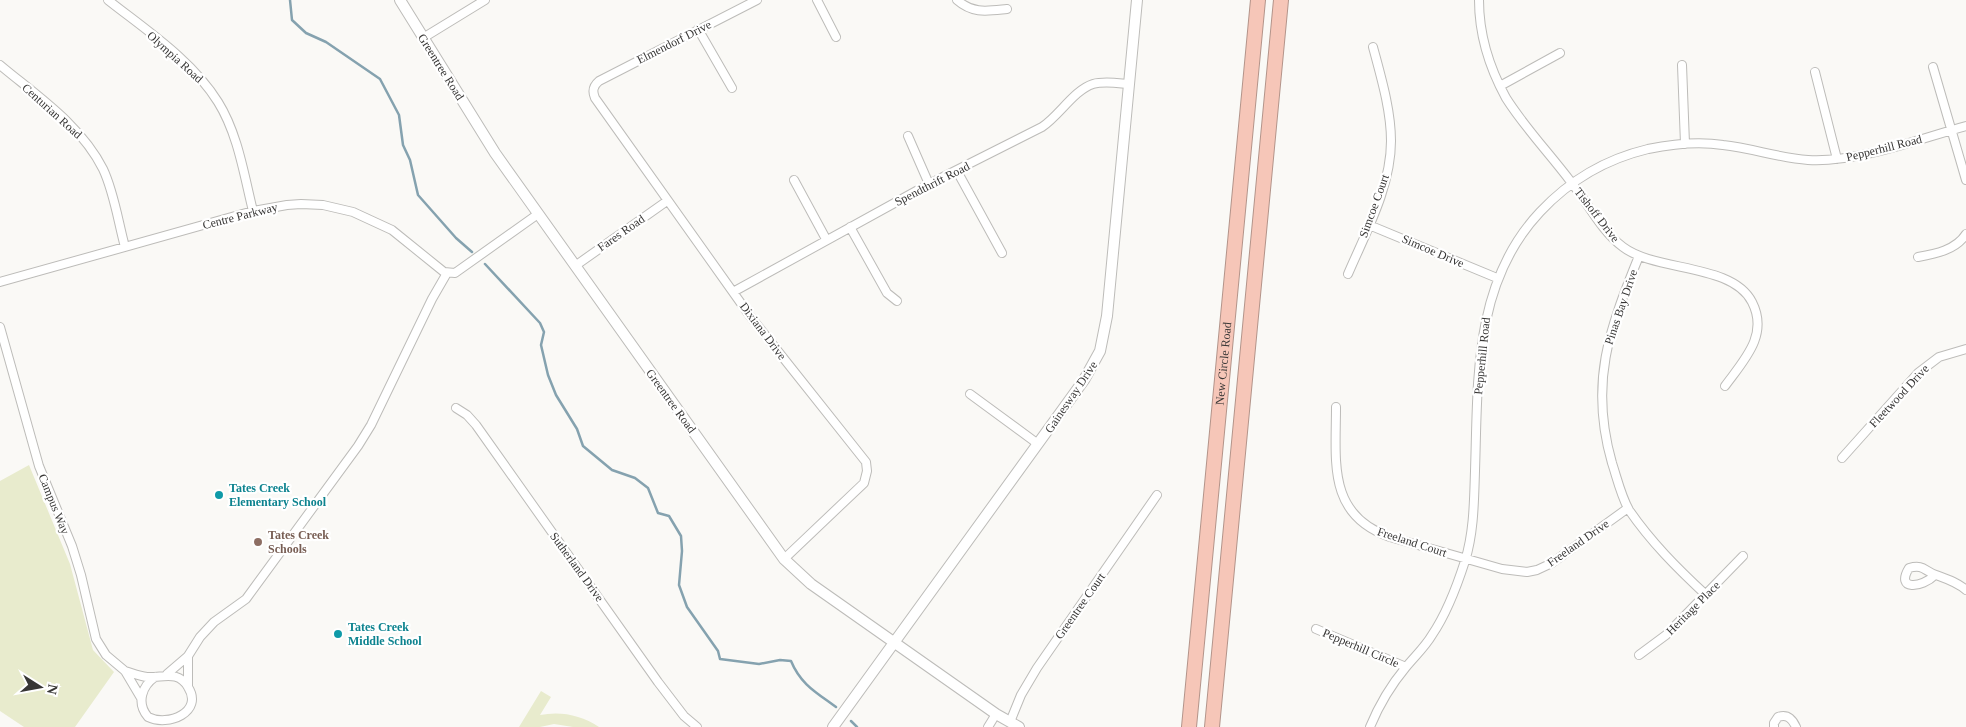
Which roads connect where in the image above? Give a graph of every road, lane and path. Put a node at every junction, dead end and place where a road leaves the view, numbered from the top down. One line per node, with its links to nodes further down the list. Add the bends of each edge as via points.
1 (108, 0): 36 (street, Olympia Road, via 187,65 218,101 232,131)
2 (400, 0): 14 (street, Greentree Road)
3 (485, 0): 14 (street)
4 (757, 0): 12 (street, Elmendorf Drive)
5 (817, 0): 13 (street)
6 (957, 0): 11 (street, via 973,10)
7 (1137, 0): 21 (street, Gainesway Drive)
8 (1258, 0): 85 (highway, New Circle Road)
9 (1281, 0): 86 (highway, New Circle Road)
10 (1479, 0): 22 (street, Tishoff Drive, via 1485,48)
11 (1007, 9)
12 (698, 29): 23 (street, Elmendorf Drive, via 599,81); 24 (street)
13 (836, 37)
14 (423, 38): 37 (street, Greentree Road, via 495,153)
15 (1373, 47): 38 (street, Simcoe Court, via 1391,140 1386,178)
16 (1560, 53): 22 (street)
17 (0, 65): 42 (street, Centurian Road, via 71,125 92,150 108,182)
18 (1682, 65): 28 (street)
19 (1933, 67): 26 (street)
20 (1815, 72): 29 (street)
21 (1128, 84): 30 (street, Spendthrift Road, via 1092,84 1042,127); 59 (street, Gainesway Drive, via 1104,336 1092,367)
22 (1500, 86): 33 (street, Tishoff Drive)
23 (593, 88): 35 (street, Dixiana Drive, via 595,98)
24 (732, 88)
25 (1966, 126): 26 (street, Pepperhill Road)
26 (1952, 130): 29 (street, Pepperhill Road); 32 (street)
27 (908, 136): 34 (street)
28 (1685, 144): 29 (street, Pepperhill Road, via 1722,144 1808,160); 33 (street, Pepperhill Road, via 1648,149 1623,157)
29 (1837, 159)
30 (957, 171): 34 (street, Spendthrift Road); 43 (street)
31 (794, 180): 41 (street)
32 (1966, 180)
33 (1572, 183): 44 (street, Tishoff Drive, via 1613,240); 49 (street, Pepperhill Road, via 1532,221)
34 (929, 184): 39 (street, Spendthrift Road)
35 (667, 201): 46 (street, Fares Road); 51 (street, Dixiana Drive)
36 (253, 211): 42 (street, Centre Parkway); 47 (street, Centre Parkway, via 301,204 353,212 392,230)
37 (538, 214): 46 (street, Greentree Road); 47 (street, via 457,272)
38 (1369, 225): 48 (street, Simcoe Court); 49 (street, Simcoe Drive)
39 (850, 227): 41 (street, Spendthrift Road); 52 (street, via 887,293)
40 (1966, 234): 45 (street, via 1950,248)
41 (826, 239): 51 (street, Spendthrift Road)
42 (125, 246): 50 (street, Centre Parkway)
43 (1002, 253)
44 (1639, 256): 55 (street, Tishoff Drive, via 1720,277 1738,285 1750,297 1758,323 1756,341); 62 (street, Pinas Bay Drive, via 1612,326 1602,381 1604,427)
45 (1918, 257)
46 (575, 266): 64 (street, Greentree Road)
47 (447, 273): 72 (street, via 363,439 246,599 214,622)
48 (1348, 274)
49 (1497, 278): 65 (street, Pepperhill Road, via 1486,314 1479,362 1473,518)
50 (0, 282)
51 (733, 292): 64 (street, Dixiana Drive, via 866,462 864,483)
52 (898, 301)
53 (0, 327): 74 (street, Campus Way, via 39,466 72,546 96,639 106,654)
54 (1966, 349): 60 (street, Fleetwood Drive, via 1939,357 1918,373)
55 (1725, 386)
56 (970, 394): 59 (street)
57 (1336, 407): 65 (street, Freeland Court, via 1336,473 1340,489 1353,512 1377,532)
58 (456, 408): 81 (street, Sutherland Drive, via 476,425 658,682)
59 (1038, 444): 70 (street, Gainesway Drive)
60 (1842, 458)
61 (1157, 495): 80 (street, Greentree Court, via 1037,668)
62 (1628, 508): 65 (street, Freeland Drive, via 1552,563 1537,570 1515,571); 68 (street, Pinas Bay Drive, via 1659,549)
63 (1743, 556): 68 (street, Heritage Place)
64 (784, 559): 70 (street, Greentree Road, via 812,584)
65 (1466, 559): 73 (street, Pepperhill Road, via 1439,624)
66 (1935, 575): 67 (street, via 1956,582)
67 (1966, 590)
68 (1706, 595): 71 (street, Heritage Place, via 1666,635)
69 (1316, 629): 73 (street, Pepperhill Circle)
70 (894, 642): 79 (street, Greentree Road); 82 (street, Gainesway Drive)
71 (1640, 655)
72 (188, 656): 75 (street); 77 (street)
73 (1406, 667): 87 (street, Pepperhill Road, via 1385,696)
74 (124, 670): 76 (street, Campus Way); 78 (street, Campus Way)
75 (167, 674): 76 (street); 77 (street, via 183,680)
76 (155, 677): 78 (street)
77 (188, 687): 78 (street, via 192,699 189,712 173,724 159,724 149,718)
78 (141, 698)
79 (996, 714): 80 (street, Greentree Road); 83 (street)
80 (1010, 722): 84 (street, Greentree Road)
81 (696, 727)
82 (833, 727)
83 (988, 727)
84 (1019, 727)
85 (1190, 727)
86 (1212, 727)
87 (1370, 727)
88 (1774, 727): 89 (street, via 1778,717 1783,715 1789,717)
89 (1796, 727)

